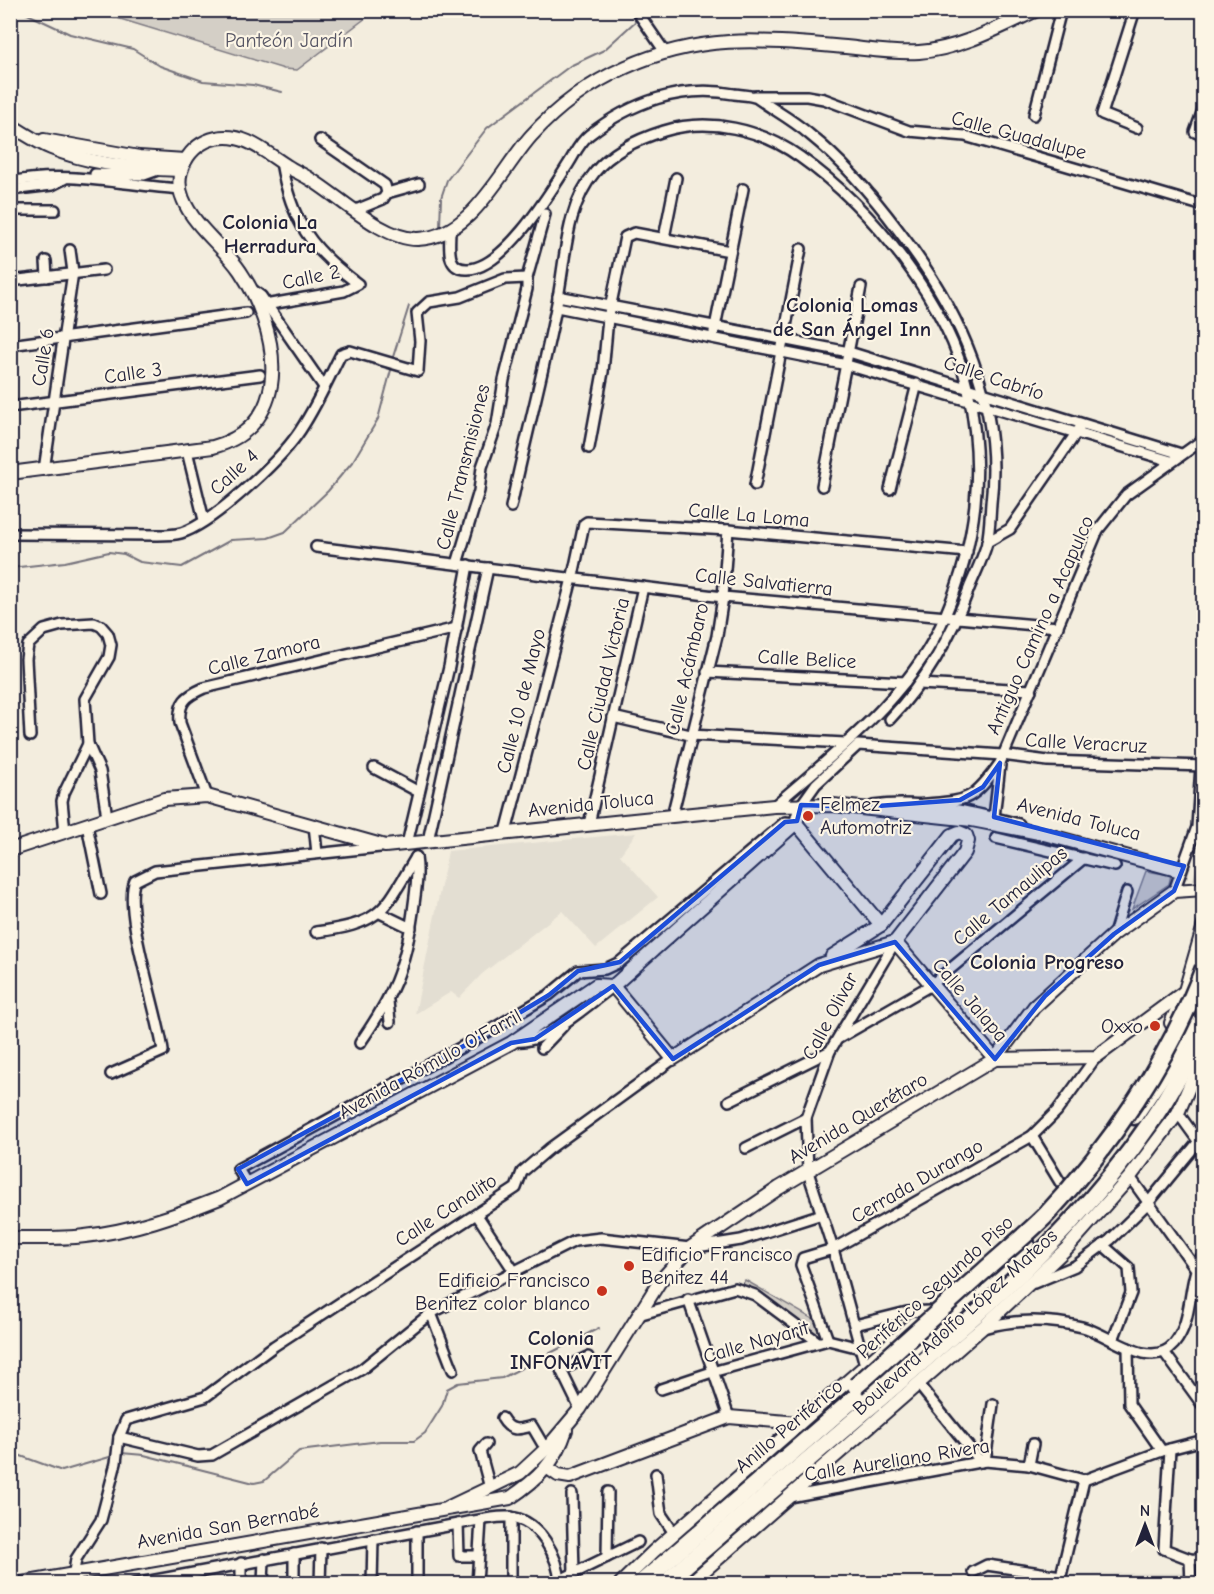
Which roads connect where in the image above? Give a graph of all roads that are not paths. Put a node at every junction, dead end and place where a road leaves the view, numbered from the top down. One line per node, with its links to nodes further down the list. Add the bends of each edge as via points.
1 (1037, 10): 5 (main road, via 975,38 920,52 736,39)
2 (1061, 10): 8 (street)
3 (1135, 10): 10 (street, via 1102,114)
4 (636, 12): 5 (street)
5 (665, 52): 31 (main road, via 594,83 558,109 531,136 472,212)
6 (755, 96): 26 (street, Calle Guadalupe, via 824,99 909,131 965,136); 31 (street, Calle Guadalupe, via 702,89 655,99 590,134 528,223 509,245 480,267 465,269 453,265); 61 (street, Calle Guadalupe, via 809,133 880,206 936,281 970,350)
7 (1203, 107): 11 (street, via 1195,132)
8 (1034, 115)
9 (10, 125): 12 (main road)
10 (1137, 128)
11 (1203, 135)
12 (36, 139): 15 (main road); 16 (main road, via 71,154 131,167)
13 (320, 140): 25 (street, via 385,185)
14 (281, 162): 15 (main road, via 246,141 230,137 199,145); 29 (main road); 45 (street, Calle 2, via 289,198 305,234 325,258 358,284 344,291)
15 (183, 165): 16 (main road); 22 (main road)
16 (162, 169): 17 (street, via 144,175)
17 (87, 177): 18 (street); 22 (street)
18 (66, 178): 20 (street); 24 (street, via 52,185)
19 (676, 178): 32 (street)
20 (10, 182)
21 (419, 184): 25 (street)
22 (180, 189): 42 (main road, via 187,206)
23 (743, 189): 35 (street)
24 (10, 190)
25 (387, 193): 29 (street, via 383,199)
26 (1203, 206)
27 (10, 210): 28 (street)
28 (55, 210)
29 (356, 210): 31 (main road, via 401,237 430,237)
30 (545, 214): 40 (street, Calle Transmisiones)
31 (450, 230)
32 (664, 238): 35 (street); 48 (street, via 628,234 623,241)
33 (801, 249): 52 (street)
34 (70, 250): 38 (street, Calle 6)
35 (730, 251): 49 (street)
36 (46, 261): 39 (street)
37 (104, 270): 38 (street)
38 (73, 272): 39 (street); 50 (street, Calle 6)
39 (46, 277): 41 (street)
40 (527, 278): 59 (street, Calle 4, via 505,279 460,297 429,302 417,313 418,371 345,352); 84 (street, Calle Transmisiones, via 497,424)
41 (10, 281)
42 (250, 287): 45 (street); 69 (main road, via 272,357 273,379 265,408 240,436)
43 (861, 287): 55 (street)
44 (558, 296): 46 (street); 48 (street, Calle Cabrío); 60 (street, via 574,210 583,187 604,162 644,137 674,128 709,125 738,129 800,156 868,219 909,267 936,312)
45 (265, 305): 59 (street)
46 (557, 307): 48 (street, Calle Cabrío); 77 (street)
47 (246, 313): 50 (street)
48 (609, 313): 49 (street, Calle Cabrío); 51 (street, Calle Cabrío); 68 (street)
49 (715, 327): 51 (street); 52 (street, Calle Cabrío)
50 (64, 338): 53 (street); 63 (street, Calle 6)
51 (712, 338): 54 (street, Calle Cabrío)
52 (784, 339): 54 (street); 55 (street, Calle Cabrío)
53 (10, 345)
54 (781, 351): 56 (street, Calle Cabrío); 74 (street)
55 (849, 352): 56 (street); 60 (street, Calle Cabrío)
56 (847, 365): 58 (street, Calle Cabrío); 75 (street)
57 (260, 375): 63 (street, Calle 3)
58 (916, 384): 62 (street, Calle Cabrío); 76 (street)
59 (324, 387): 78 (street, Calle 4, via 285,450)
60 (967, 388): 61 (street, Calle Cabrío); 62 (street)
61 (985, 395): 64 (street, Calle Guadalupe); 66 (street, Calle Cabrío)
62 (969, 400): 64 (street, Calle Cabrío); 83 (street, via 977,481 976,512)
63 (54, 402): 65 (street, Calle 3); 72 (street, Calle 6)
64 (988, 406): 66 (street, Calle Cabrío); 81 (street, Calle Guadalupe, via 994,477)
65 (10, 408)
66 (1080, 429): 70 (street, Calle Cabrío); 71 (street, Calle Cabrío); 81 (street, via 1010,529)
67 (1203, 439): 70 (street, Antiguo Camino a Acapulco)
68 (589, 448)
69 (187, 451): 72 (main road); 78 (street)
70 (1181, 454): 71 (street, Antiguo Camino a Acapulco)
71 (1171, 461): 92 (street, Antiguo Camino a Acapulco, via 1126,495 1098,530)
72 (44, 470): 73 (main road)
73 (10, 473)
74 (755, 485)
75 (822, 486)
76 (890, 489)
77 (511, 507)
78 (204, 520): 80 (street, Calle 4, via 180,533 158,535)
79 (728, 530): 83 (street, Calle La Loma); 87 (street, Calle La Loma, via 587,522); 89 (street, Calle Acámbaro)
80 (10, 534)
81 (987, 542): 91 (street, Calle Guadalupe)
82 (316, 547): 84 (street)
83 (967, 552): 90 (street)
84 (457, 564): 85 (street, Calle Transmisiones)
85 (468, 566): 86 (street, Calle Salvatierra); 93 (street, Calle Transmisiones)
86 (488, 568): 87 (street, Calle Salvatierra); 123 (street)
87 (572, 579): 88 (street, Calle Salvatierra); 121 (street, Calle 10 de Mayo)
88 (643, 587): 89 (street, Calle Salvatierra); 98 (street, Calle Ciudad Victoria)
89 (723, 597): 90 (street, Calle Salvatierra); 94 (street, Calle Acámbaro)
90 (945, 617): 91 (street, Calle Salvatierra); 95 (street)
91 (958, 619): 92 (street, Calle Salvatierra); 96 (street, Calle Guadalupe)
92 (1058, 627): 97 (street, Antiguo Camino a Acapulco)
93 (457, 628): 107 (street, Calle Transmisiones); 108 (street, Calle Zamora, via 225,682 188,695 179,711 180,723)
94 (707, 672): 95 (street, Calle Belice); 100 (street, Calle Acámbaro)
95 (905, 682): 102 (street)
96 (919, 684): 97 (street); 99 (street, Calle Guadalupe)
97 (1031, 690): 104 (street, Antiguo Camino a Acapulco)
98 (614, 717): 100 (street); 117 (street, Calle Ciudad Victoria)
99 (890, 718)
100 (690, 735): 102 (street); 113 (street, Calle Acámbaro)
101 (30, 736): 103 (street, via 28,645 44,630 94,623 108,634 111,645 102,673 85,699)
102 (845, 743): 111 (street)
103 (88, 744): 115 (street, via 100,771); 120 (street, via 64,793)
104 (1001, 759): 105 (street, Calle Veracruz); 109 (street, Calle Veracruz, via 858,745 816,784); 110 (street, Antiguo Camino a Acapulco, via 983,787 972,796); 114 (street, Antiguo Camino a Acapulco)
105 (1202, 766): 130 (street, via 1197,827)
106 (374, 768): 107 (street)
107 (419, 792): 123 (street, Calle Transmisiones)
108 (207, 796): 115 (main road, Avenida Toluca, via 164,799); 119 (main road, Avenida Toluca)
109 (801, 805): 111 (main road, Avenida Toluca); 112 (main road, Avenida Toluca); 116 (main road)
110 (916, 805): 112 (street, Avenida Toluca); 114 (street, Avenida Toluca)
111 (774, 806): 113 (main road, Avenida Toluca)
112 (864, 807): 130 (main road, via 972,820)
113 (672, 816): 117 (main road, Avenida Toluca)
114 (994, 817): 130 (street, Avenida Toluca)
115 (106, 818): 118 (main road, Avenida Toluca)
116 (796, 823): 136 (main road); 145 (main road, Avenida Rómulo O'Farril); 149 (street, Avenida Rómulo O'Farril, via 785,822 620,962 605,969 578,971)
117 (590, 824): 121 (main road, Avenida Toluca)
118 (87, 825): 120 (main road, Avenida Toluca); 134 (street)
119 (314, 825): 124 (main road, Avenida Toluca); 126 (street)
120 (65, 832): 125 (main road, Avenida Toluca)
121 (507, 832): 123 (main road, Avenida Toluca)
122 (996, 838): 128 (street)
123 (418, 842): 124 (main road, Avenida Toluca); 127 (street)
124 (385, 846): 126 (street)
125 (10, 850)
126 (317, 853): 165 (street, via 155,871 135,881 131,895 141,956 163,1051)
127 (416, 857): 135 (street); 138 (street)
128 (1084, 858): 129 (street); 144 (street, Calle Tamaulipas)
129 (1114, 866)
130 (1181, 868): 132 (street)
131 (1203, 889): 132 (main road)
132 (1174, 891): 140 (main road, Avenida Querétaro)
133 (1127, 892): 140 (street)
134 (101, 894)
135 (380, 913): 138 (street); 139 (street, via 355,925)
136 (881, 925): 141 (main road, Calle Olivar, via 952,835 966,835 965,852); 142 (main road, Calle Canalito)
137 (1203, 925): 147 (main road, Boulevard Adolfo López Mateos)
138 (411, 928): 148 (street, via 400,975)
139 (316, 932)
140 (1114, 934): 163 (main road, Avenida Querétaro, via 1034,1007)
141 (895, 942): 142 (main road, Calle Canalito); 144 (main road, Calle Jalapa); 155 (street, Calle Olivar)
142 (819, 965): 162 (main road, Calle Canalito)
143 (1203, 968): 263 (highway, Periférico Segundo Piso, bridge, via 1165,1049 1119,1123 1044,1216)
144 (931, 985): 155 (street, Calle Tamaulipas); 163 (main road, Calle Jalapa)
145 (613, 986): 150 (street); 152 (main road, Avenida Rómulo O'Farril, via 597,985); 162 (main road)
146 (1203, 989): 203 (highway, Anillo Periférico, via 1170,1063 1148,1097 1056,1215)
147 (1185, 991): 161 (main road); 176 (main road, Boulevard Adolfo López Mateos, via 1133,1094)
148 (388, 1001): 151 (street); 157 (street)
149 (530, 1007): 152 (street); 175 (street, Avenida Rómulo O'Farril, via 384,1092 238,1169)
150 (574, 1016): 156 (street, via 535,1039); 158 (street)
151 (390, 1022)
152 (542, 1025): 156 (main road, Avenida Rómulo O'Farril)
153 (1203, 1026): 265 (highway, Anillo Periférico, via 1181,1075 1138,1141 1085,1207 1023,1271 932,1353)
154 (1203, 1034): 266 (highway, via 1165,1108 1075,1229 953,1346 777,1495)
155 (837, 1039): 159 (street, Calle Olivar)
156 (516, 1041): 175 (main road, Avenida Rómulo O'Farril)
157 (360, 1043)
158 (542, 1048)
159 (830, 1051): 166 (street); 168 (street, Calle Olivar)
160 (1203, 1052): 167 (main road, Boulevard Adolfo López Mateos)
161 (1096, 1057): 163 (main road, Calle Jalapa); 169 (street, Cerrada Durango, via 1057,1111)
162 (673, 1059): 179 (street, Calle Canalito, via 549,1149 524,1170 516,1188)
163 (995, 1059): 173 (main road, Avenida Querétaro)
164 (1203, 1068): 167 (main road)
165 (111, 1074)
166 (729, 1101)
167 (1178, 1113): 170 (street); 174 (main road, Boulevard Adolfo López Mateos)
168 (806, 1118): 171 (street); 173 (street, Calle Olivar)
169 (1032, 1136): 176 (street); 183 (street, Cerrada Durango)
170 (1200, 1137): 172 (street); 177 (street)
171 (746, 1148)
172 (1203, 1149)
173 (808, 1172): 178 (street, Calle Olivar); 182 (main road, Avenida Querétaro, via 738,1213)
174 (1130, 1177): 177 (street); 188 (main road, Boulevard Adolfo López Mateos)
175 (247, 1184): 180 (main road, Avenida Rómulo O'Farril, via 196,1207 115,1232 84,1237)
176 (1063, 1187): 190 (main road, Boulevard Adolfo López Mateos, via 1007,1243)
177 (1149, 1202): 181 (street); 185 (street)
178 (822, 1214): 182 (street, via 741,1240); 183 (street, Calle Olivar)
179 (477, 1215): 186 (street); 216 (street, Calle Canalito, via 274,1346 206,1397 126,1420)
180 (10, 1238)
181 (1104, 1245): 188 (street, via 1075,1266); 196 (street, via 1129,1268 1131,1293)
182 (690, 1248): 186 (street, via 601,1238 575,1242); 192 (main road, Avenida Querétaro)
183 (833, 1249): 193 (street, Calle Olivar); 197 (street, Cerrada Durango, via 801,1261)
184 (1203, 1253): 185 (street)
185 (1196, 1268): 187 (street); 200 (street, via 1182,1331)
186 (514, 1271): 191 (street)
187 (1203, 1280)
188 (1029, 1285): 194 (main road, Boulevard Adolfo López Mateos)
189 (688, 1299): 192 (street); 197 (street, via 727,1289 745,1289); 205 (street)
190 (929, 1311): 193 (street, via 900,1313); 195 (main road, Boulevard Adolfo López Mateos)
191 (431, 1313): 204 (street); 216 (street, via 362,1370 212,1455 198,1456)
192 (636, 1316): 210 (main road, Avenida Querétaro)
193 (855, 1325): 198 (street, Calle Olivar)
194 (982, 1328): 196 (street, via 1006,1321 1059,1323 1084,1327); 206 (main road, Boulevard Adolfo López Mateos)
195 (904, 1332): 202 (main road, Boulevard Adolfo López Mateos); 203 (highway)
196 (1113, 1340): 199 (street)
197 (823, 1341): 198 (street, Calle Nayarit); 205 (street, Calle Nayarit)
198 (860, 1348): 202 (street, Calle Olivar)
199 (1128, 1348): 200 (street, via 1142,1353); 220 (street, via 1128,1401)
200 (1164, 1352): 209 (street)
201 (588, 1357): 210 (street, via 561,1370)
202 (865, 1365): 214 (main road, Boulevard Adolfo López Mateos)
203 (893, 1365): 264 (highway, Anillo Periférico)
204 (453, 1370)
205 (712, 1372): 207 (street, Calle Nayarit); 211 (street)
206 (918, 1384): 221 (street); 229 (main road, Boulevard Adolfo López Mateos)
207 (662, 1389)
208 (993, 1404): 221 (street)
209 (1203, 1407)
210 (580, 1408): 213 (main road, Avenida Querétaro)
211 (729, 1417): 214 (main road); 223 (main road, via 570,1477)
212 (502, 1418): 219 (street, via 513,1430 532,1426)
213 (568, 1423): 219 (main road, Avenida Querétaro); 223 (main road, Avenida Querétaro)
214 (799, 1423): 236 (main road, Boulevard Adolfo López Mateos)
215 (1203, 1440): 220 (street)
216 (118, 1441): 247 (street, via 101,1520 76,1558)
217 (486, 1444): 226 (street, via 480,1452)
218 (1033, 1444): 222 (street)
219 (548, 1447): 226 (main road, Avenida Querétaro, via 520,1473)
220 (1166, 1450): 225 (street); 244 (street, via 1163,1546 1166,1551)
221 (983, 1461): 222 (street, Calle Aureliano Rivera); 229 (street, Calle Aureliano Rivera)
222 (1029, 1465): 225 (street, Calle Aureliano Rivera)
223 (548, 1468): 230 (main road, Avenida Querétaro)
224 (656, 1474): 236 (street, via 661,1514)
225 (1084, 1480): 250 (street)
226 (491, 1487): 230 (main road); 231 (main road, Avenida Querétaro)
227 (608, 1492): 242 (street)
228 (572, 1494): 249 (street)
229 (786, 1497): 267 (main road, Boulevard Adolfo López Mateos)
230 (510, 1498): 231 (main road, Avenida Querétaro)
231 (447, 1508): 247 (main road, Avenida San Bernabé)
232 (511, 1517): 233 (street); 251 (street, via 544,1539 556,1562); 261 (street)
233 (481, 1520): 234 (street); 241 (street)
234 (458, 1524): 235 (street); 241 (street, via 459,1556)
235 (417, 1531): 237 (street); 259 (street)
236 (674, 1533): 262 (main road, Boulevard Adolfo López Mateos)
237 (373, 1539): 239 (street); 258 (street)
238 (638, 1542): 242 (street)
239 (321, 1548): 240 (street); 257 (street)
240 (294, 1554): 243 (street); 256 (street)
241 (477, 1556): 260 (street)
242 (607, 1557): 249 (street)
243 (264, 1559): 246 (street); 255 (street)
244 (1190, 1559): 245 (street); 268 (street)
245 (1203, 1560)
246 (241, 1563): 253 (street); 254 (street)
247 (74, 1572): 252 (main road, Avenida San Bernabé)
248 (973, 1572): 250 (street, via 987,1565)
249 (574, 1573): 251 (street)
250 (1060, 1580)
251 (560, 1582)
252 (19, 1583)
253 (134, 1584)
254 (241, 1584)
255 (263, 1584)
256 (294, 1584)
257 (320, 1584)
258 (372, 1584)
259 (417, 1584)
260 (477, 1584)
261 (511, 1584)
262 (620, 1584)
263 (630, 1584)
264 (640, 1584)
265 (664, 1584)
266 (680, 1584)
267 (689, 1584)
268 (1191, 1584)

